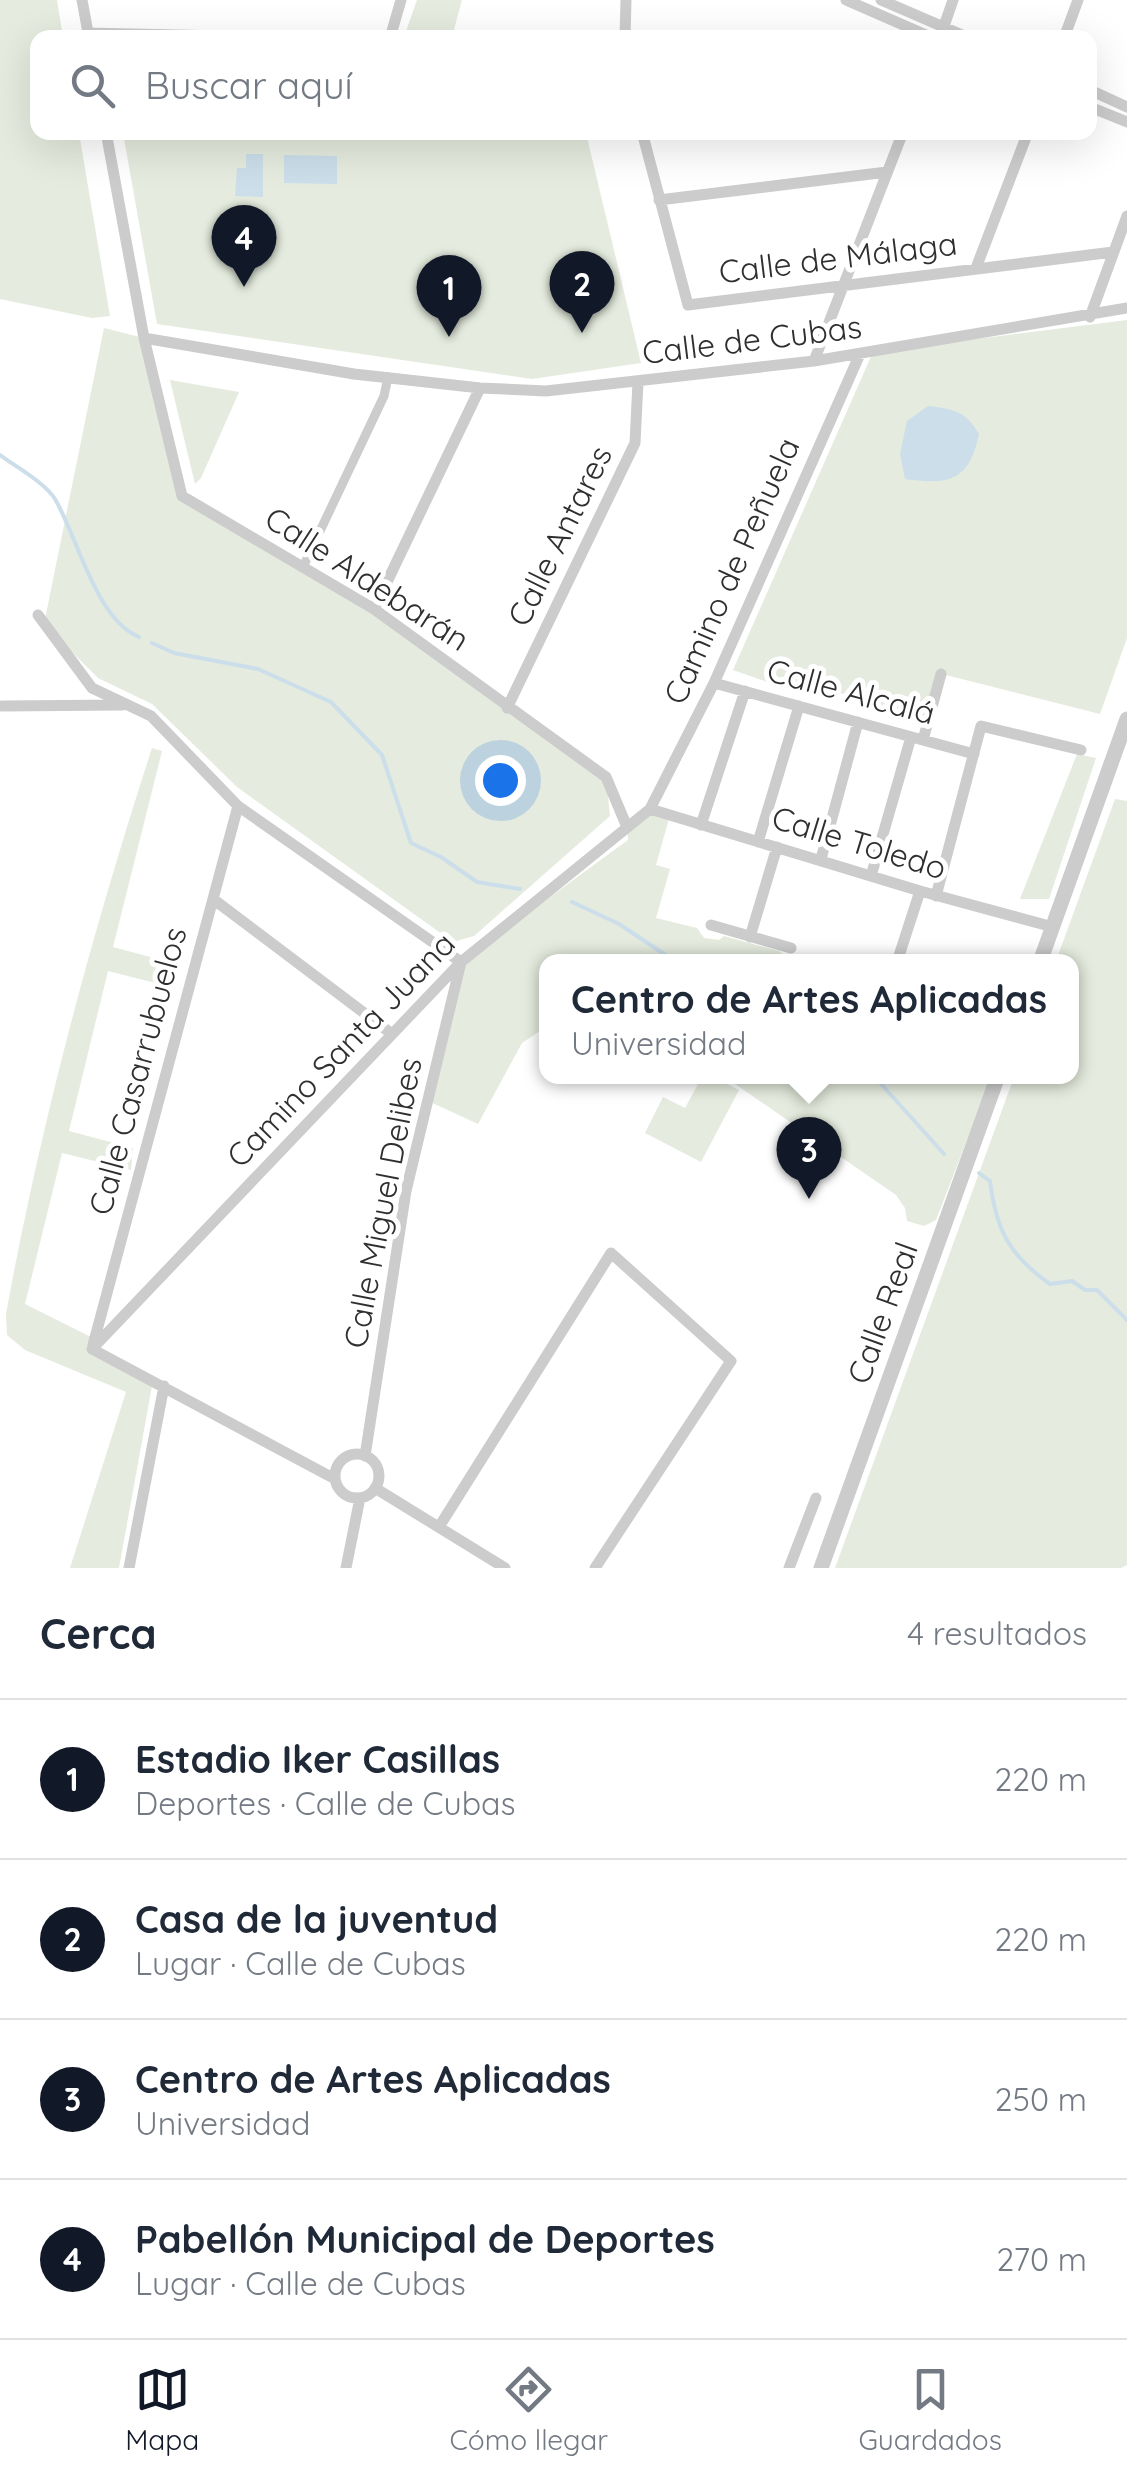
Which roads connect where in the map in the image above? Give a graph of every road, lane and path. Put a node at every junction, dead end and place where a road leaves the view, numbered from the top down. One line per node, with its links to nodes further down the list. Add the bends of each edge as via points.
1 (82, 0): 8 (street)
2 (402, 0): 9 (street)
3 (626, 0): 10 (street)
4 (846, 0): 11 (street)
5 (881, 0): 12 (street)
6 (953, 0): 13 (street)
7 (1078, 0): 14 (street)
8 (87, 30)
9 (393, 30)
10 (625, 30)
11 (928, 30)
12 (932, 30)
13 (941, 30)
14 (1067, 30)
15 (1097, 93): 16 (street)
16 (1127, 107)
17 (1097, 109): 18 (street)
18 (1127, 122)
19 (107, 140): 31 (street, Calle Aldebarán)
20 (644, 140): 24 (street, Calle de Málaga)
21 (900, 140): 23 (street)
22 (1025, 140): 27 (street)
23 (887, 172): 24 (street); 28 (street)
24 (658, 200): 28 (street, Calle de Málaga, via 688,305)
25 (1127, 216): 26 (street)
26 (1113, 252): 27 (street, Calle de Málaga); 30 (street)
27 (976, 268): 28 (street, Calle de Málaga)
28 (842, 285): 33 (street)
29 (1127, 308): 30 (street, Calle de Cubas)
30 (1090, 317): 32 (street, Calle de Cubas)
31 (144, 338): 34 (street, Calle de Cubas); 37 (street, Calle Aldebarán, via 182,496)
32 (860, 354): 33 (street, Calle de Cubas); 41 (street, Camino de Peñuela)
33 (814, 361): 35 (street, Calle de Cubas)
34 (388, 378): 36 (street, Calle de Cubas); 37 (street)
35 (638, 382): 36 (street, Calle de Cubas, via 546,391); 46 (street, Calle Antares, via 635,443)
36 (480, 388): 38 (street)
37 (303, 567): 38 (street, Calle Aldebarán)
38 (374, 608): 46 (street, Calle Aldebarán)
39 (38, 615): 43 (street, via 92,688)
40 (942, 674): 49 (street)
41 (714, 683): 42 (street, Calle Alcalá); 53 (street, Camino de Peñuela)
42 (745, 691): 45 (street, Calle Alcalá); 54 (street)
43 (127, 704): 44 (street); 52 (street, via 151,716)
44 (2, 706)
45 (799, 706): 48 (street, Calle Alcalá); 56 (street)
46 (508, 708): 55 (street, Calle Aldebarán, via 606,777)
47 (1127, 720): 64 (street)
48 (858, 722): 49 (street, Calle Alcalá); 58 (street)
49 (917, 738): 51 (street, Calle Alcalá); 59 (street)
50 (1082, 750): 51 (street, Calle Alcalá, via 981,726)
51 (974, 754): 61 (street)
52 (238, 806): 62 (street, Calle Casarrubuelos); 69 (street)
53 (650, 809): 54 (street, Calle Toledo); 55 (street, Camino Santa Juana)
54 (701, 825): 56 (street, Calle Toledo)
55 (627, 827): 69 (street, Camino Santa Juana)
56 (758, 842): 57 (street, Calle Toledo)
57 (778, 847): 58 (street, Calle Toledo); 65 (street)
58 (821, 859): 59 (street, Calle Toledo)
59 (871, 876): 60 (street, Calle Toledo)
60 (920, 891): 61 (street, Calle Toledo); 67 (street)
61 (936, 896): 64 (street, Calle Toledo)
62 (213, 899): 70 (street); 72 (street, Calle Casarrubuelos)
63 (711, 925): 65 (street)
64 (1053, 927): 68 (street)
65 (750, 937): 66 (street)
66 (792, 948)
67 (900, 954)
68 (1043, 954)
69 (461, 962): 70 (street, Camino Santa Juana); 74 (street, Calle Miguel Delibes, via 406,1191)
70 (392, 1034): 72 (street, Camino Santa Juana)
71 (995, 1084): 85 (street, Calle Real)
72 (92, 1350): 73 (street)
73 (164, 1386): 75 (street); 80 (street)
74 (365, 1456): 75 (street, via 342,1460); 76 (street, via 377,1467)
75 (335, 1479): 77 (street, via 342,1492)
76 (375, 1488): 77 (street); 79 (street)
77 (360, 1498): 81 (street)
78 (816, 1498): 84 (street)
79 (439, 1528): 82 (street); 83 (street, via 611,1254 732,1361)
80 (129, 1568)
81 (346, 1568)
82 (506, 1568)
83 (595, 1568)
84 (789, 1568)
85 (821, 1568)

